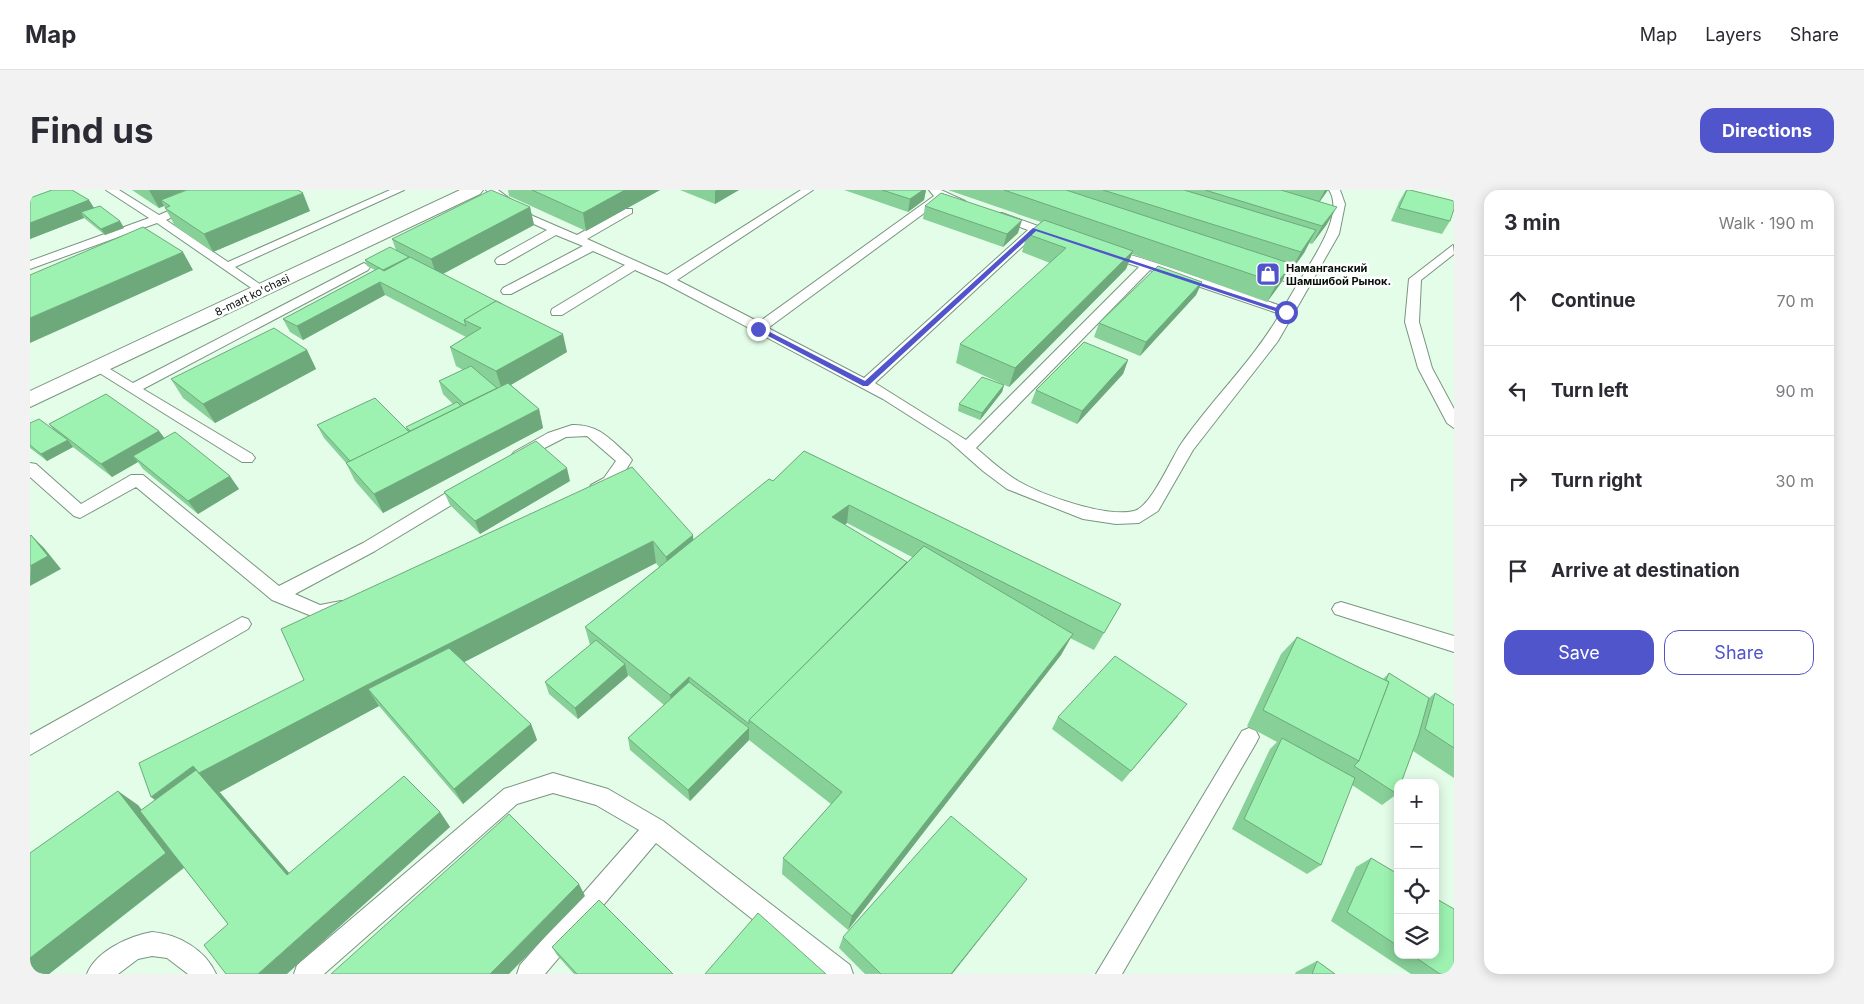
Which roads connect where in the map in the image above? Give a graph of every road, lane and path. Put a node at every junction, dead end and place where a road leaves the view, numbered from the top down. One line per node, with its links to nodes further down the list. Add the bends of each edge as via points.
1 (111, 190): 10 (lane)
2 (224, 190): 10 (lane)
3 (399, 190): 23 (lane)
4 (474, 190): 27 (street, 8-mart ko'chasi)
5 (491, 190): 12 (lane, via 529,218)
6 (808, 190): 25 (lane)
7 (1334, 190): 26 (lane, via 1339,204 1331,221 1334,234 1317,250)
8 (937, 193): 11 (lane); 31 (lane)
9 (628, 211): 14 (lane)
10 (158, 220): 19 (lane); 23 (lane)
11 (1035, 229): 13 (lane); 33 (lane)
12 (556, 230): 14 (lane); 18 (lane)
13 (1063, 238)
14 (577, 240): 15 (lane)
15 (591, 247): 20 (lane); 28 (lane)
16 (1092, 247): 21 (lane)
17 (1454, 249): 36 (lane, via 1415,279 1412,322 1425,368)
18 (501, 261)
19 (30, 265)
20 (633, 266): 25 (lane); 29 (lane)
21 (1148, 266): 30 (lane); 37 (lane)
22 (1249, 266): 26 (lane)
23 (226, 267): 27 (lane)
24 (364, 268): 34 (lane)
25 (668, 280): 31 (lane)
26 (1305, 284): 30 (lane)
27 (260, 290): 32 (street, 8-mart ko'chasi)
28 (507, 291)
29 (557, 312)
30 (1286, 312): 37 (lane, via 1272,341 1187,447 1152,507 1139,517 1116,518 1083,512 1013,485)
31 (758, 329): 33 (lane)
32 (100, 369): 34 (lane); 35 (street, 8-mart ko'chasi)
33 (866, 384): 37 (lane, via 931,421)
34 (132, 389): 38 (lane)
35 (30, 400)
36 (1454, 423)
37 (967, 448)
38 (247, 458)
39 (502, 466): 42 (lane, via 551,436 576,430 592,432 624,460 610,482)
40 (30, 468): 43 (lane, via 80,512 137,479)
41 (477, 482): 43 (lane, via 369,547)
42 (585, 496)
43 (278, 595): 44 (lane, via 319,612)
44 (356, 606)
45 (1341, 609): 47 (lane)
46 (242, 624): 49 (lane)
47 (1454, 644)
48 (1249, 737): 56 (lane)
49 (30, 746)
50 (655, 828): 53 (lane, via 600,796 553,783 511,796); 54 (lane); 55 (lane)
51 (99, 974): 52 (lane, via 130,950 151,945 170,946 187,954)
52 (204, 974)
53 (306, 974)
54 (529, 974)
55 (841, 974)
56 (1108, 974)

